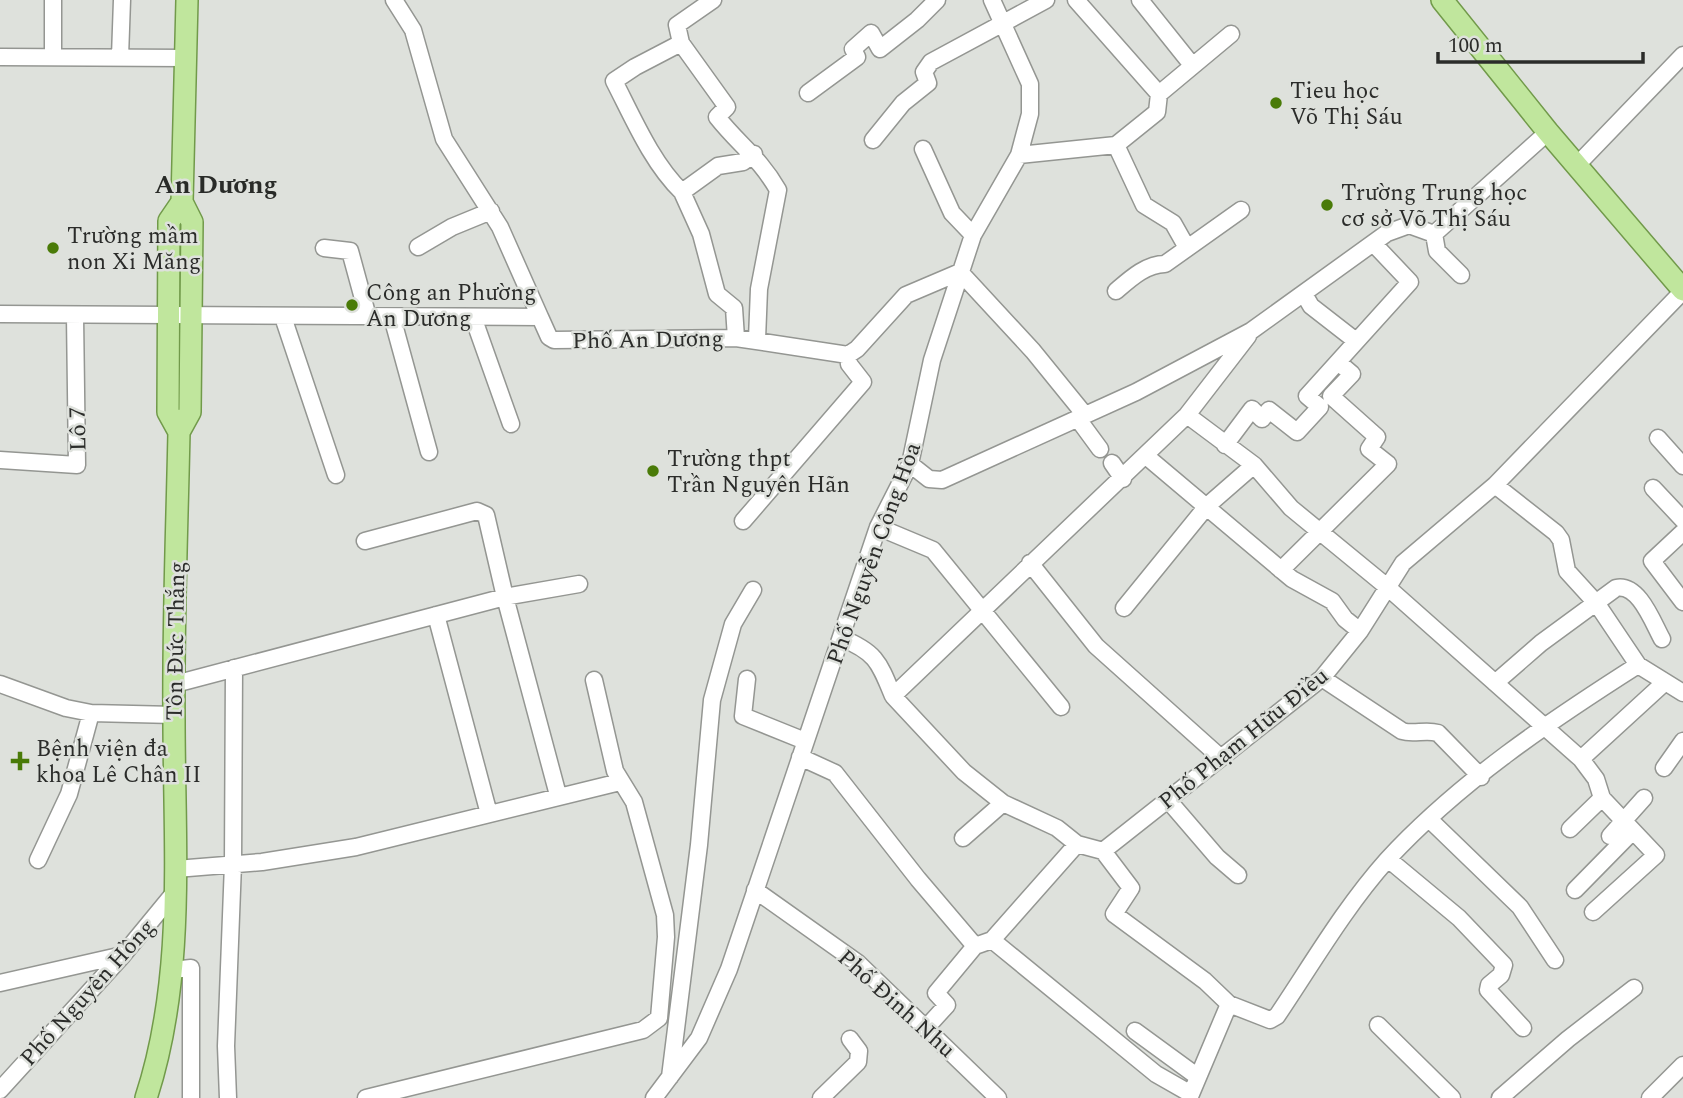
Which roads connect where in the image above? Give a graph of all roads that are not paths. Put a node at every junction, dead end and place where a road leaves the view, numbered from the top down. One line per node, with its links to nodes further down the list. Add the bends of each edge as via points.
1 (53, 0): 17 (street)
2 (122, 0): 18 (street)
3 (187, 0): 19 (main road, Tôn Đức Thắng)
4 (394, 0): 33 (street, via 413,30 444,139)
5 (713, 0): 14 (street, via 677,25)
6 (936, 0): 21 (street, via 880,49 871,33 853,49 857,57)
7 (992, 0): 12 (street, Phố Nguyễn Công Hòa)
8 (1046, 0): 12 (street)
9 (1076, 0): 22 (street)
10 (1140, 0): 20 (street)
11 (1442, 0): 23 (main road)
12 (1002, 24): 24 (street, via 931,62 924,72 928,83 903,103); 28 (street, Phố Nguyễn Công Hòa, via 1030,84 1030,114)
13 (1231, 34): 20 (street)
14 (681, 43): 27 (street, via 727,107 718,117 738,143); 30 (street, via 614,81 638,128)
15 (1683, 55): 29 (street)
16 (0, 57): 17 (street)
17 (53, 57): 18 (street)
18 (120, 57): 19 (street)
19 (186, 58): 31 (main road, Tôn Đức Thắng)
20 (1192, 65): 22 (street)
21 (808, 93)
22 (1159, 94): 25 (street, via 1157,112)
23 (1548, 132): 29 (main road); 34 (street)
24 (873, 140)
25 (1116, 145): 28 (street); 37 (street, via 1144,205 1173,223)
26 (923, 149): 35 (street, via 952,213)
27 (754, 154): 30 (street, via 743,163 718,166); 56 (street, via 778,190 759,289)
28 (1019, 155): 35 (street, Phố Nguyễn Công Hòa)
29 (1578, 164): 43 (main road)
30 (682, 192): 55 (street, via 701,234 717,294 734,308)
31 (182, 202): 47 (main road, Tôn Đức Thắng, via 169,221); 48 (main road, Tôn Đức Thắng, via 192,222)
32 (1241, 210): 37 (street)
33 (491, 211): 38 (street); 53 (street)
34 (1434, 234): 36 (street, via 1409,225); 41 (street, via 1437,251)
35 (973, 235): 40 (street, Phố Nguyễn Công Hòa)
36 (1373, 243): 44 (street); 57 (street, via 1410,282)
37 (1186, 246): 42 (street, via 1165,264 1156,264)
38 (418, 247)
39 (324, 248): 50 (street, via 350,251)
40 (960, 272): 58 (street, via 906,295); 61 (street, via 1032,351); 71 (street, Phố Nguyễn Công Hòa, via 933,360)
41 (1461, 275)
42 (1116, 291)
43 (1683, 291): 76 (street, Phố Phạm Hữu Điều)
44 (1304, 294): 54 (street); 57 (street, via 1311,306)
45 (0, 314): 46 (street, Phố An Dương)
46 (75, 316): 47 (street, Phố An Dương); 69 (street, Lô 7, via 78,465)
47 (167, 316): 48 (street, Phố An Dương); 63 (main road, Tôn Đức Thắng, via 168,412)
48 (191, 317): 49 (street, Phố An Dương); 63 (main road, Tôn Đức Thắng, via 190,412)
49 (284, 317): 50 (street, Phố An Dương); 74 (street)
50 (368, 317): 51 (street, Phố An Dương)
51 (392, 317): 52 (street, Phố An Dương); 67 (street)
52 (473, 317): 53 (street, Phố An Dương); 62 (street)
53 (540, 317): 55 (street, Phố An Dương, via 554,340)
54 (1251, 331): 60 (street); 61 (street)
55 (736, 338): 56 (street, Phố An Dương)
56 (757, 339): 58 (street, Phố An Dương)
57 (1356, 341): 59 (street)
58 (848, 355): 80 (street, via 863,382)
59 (1338, 362): 65 (street, via 1307,396 1320,407 1297,432 1269,410 1262,419 1252,409); 82 (street, via 1352,374 1331,396 1377,437 1369,449 1388,464)
60 (1187, 415): 65 (street); 68 (street)
61 (1081, 417): 66 (street); 71 (street, via 942,480 929,479)
62 (511, 424)
63 (179, 432): 107 (main road, Tôn Đức Thắng)
64 (1658, 439): 73 (street)
65 (1225, 445): 72 (street)
66 (1100, 449)
67 (429, 452)
68 (1146, 456): 75 (street); 78 (street)
69 (0, 460)
70 (1112, 463): 75 (street)
71 (910, 464): 81 (street, Phố Nguyễn Công Hòa)
72 (1254, 465): 78 (street); 82 (street, via 1290,508)
73 (1683, 466)
74 (336, 475)
75 (1123, 479): 85 (street)
76 (1495, 485): 88 (street, Phố Phạm Hữu Điều, via 1403,563); 92 (street, via 1556,533 1567,571)
77 (1653, 488): 79 (street)
78 (1207, 506): 86 (street); 93 (street)
79 (1683, 520)
80 (743, 521)
81 (878, 527): 94 (street, via 933,550); 97 (street, Phố Nguyễn Công Hòa)
82 (1318, 531): 86 (street); 88 (street)
83 (1683, 532): 91 (street, via 1652,561)
84 (365, 541): 90 (street, via 484,512)
85 (1030, 563): 94 (street); 116 (street, via 1096,646)
86 (1281, 570): 96 (street, via 1332,601)
87 (579, 584): 90 (street)
88 (1387, 586): 96 (street, Phố Phạm Hữu Điều); 104 (street)
89 (752, 590): 158 (street, via 733,624 712,700)
90 (505, 597): 95 (street); 121 (street)
91 (1683, 602)
92 (1597, 604): 98 (street, via 1616,588 1628,588); 99 (street); 104 (street)
93 (1124, 608)
94 (981, 611): 109 (street); 110 (street)
95 (436, 615): 100 (street); 126 (street)
96 (1360, 631): 101 (street, Phố Phạm Hữu Điều)
97 (841, 638): 109 (street, via 870,651); 115 (street, Phố Nguyễn Công Hòa)
98 (1662, 639)
99 (1639, 665): 105 (street); 113 (street)
100 (234, 668): 107 (street); 136 (street)
101 (1322, 678): 116 (street, Phố Phạm Hữu Điều); 119 (street, via 1402,731 1438,733)
102 (747, 679): 115 (street, via 743,716)
103 (594, 680): 120 (street)
104 (1495, 683): 113 (street)
105 (1664, 683): 108 (street); 117 (street)
106 (0, 684): 111 (street)
107 (175, 684): 112 (main road, Tôn Đức Thắng)
108 (1683, 693)
109 (893, 696): 125 (street, via 964,772)
110 (1061, 707)
111 (91, 713): 112 (street); 135 (street, via 69,794)
112 (174, 715): 137 (main road, Tôn Đức Thắng)
113 (1544, 725): 117 (street); 119 (street)
114 (1683, 741): 118 (street)
115 (803, 749): 139 (street, Phố Nguyễn Công Hòa); 144 (street, via 835,773)
116 (1220, 757): 124 (street, Phố Phạm Hữu Điều)
117 (1581, 759): 122 (street)
118 (1664, 768)
119 (1481, 777): 127 (street)
120 (620, 782): 121 (street); 165 (street, via 634,802 665,915 661,1008 653,1025)
121 (558, 795): 126 (street)
122 (1602, 797): 128 (street); 129 (street)
123 (1644, 798): 128 (street)
124 (1168, 800): 133 (street, Phố Phạm Hữu Điều); 138 (street)
125 (1003, 803): 131 (street); 132 (street, via 1057,828)
126 (489, 814): 136 (street, via 356,847)
127 (1429, 820): 134 (street); 146 (street, via 1520,907)
128 (1628, 826): 130 (street); 140 (street); 142 (street, via 1656,855)
129 (1570, 829)
130 (1610, 836)
131 (963, 838)
132 (1077, 844): 133 (street); 143 (street)
133 (1103, 851): 150 (street, via 1131,888 1114,914)
134 (1388, 859): 150 (street, via 1363,888 1277,1016 1262,1019); 153 (street, via 1459,918 1504,965 1488,990)
135 (38, 860)
136 (233, 864): 137 (street); 164 (street)
137 (176, 869): 141 (main road, Tôn Đức Thắng)
138 (1238, 875)
139 (755, 890): 152 (street, Phố Đinh Nhu, via 858,962); 158 (street, Phố Nguyễn Công Hòa, via 729,969 699,1038)
140 (1575, 890)
141 (174, 893): 145 (street, Phố Nguyên Hồng); 147 (main road, Tôn Đức Thắng)
142 (1593, 912)
143 (992, 940): 144 (street); 161 (street, via 1156,1074)
144 (975, 946): 152 (street, via 936,993 947,1005)
145 (123, 955): 148 (street); 159 (street, Phố Nguyên Hồng)
146 (1555, 960)
147 (172, 970): 162 (main road, Tôn Đức Thắng, via 167,1018); 163 (street, via 191,968)
148 (0, 983)
149 (1634, 988): 160 (street)
150 (1229, 1004): 157 (street)
151 (1378, 1025): 169 (street)
152 (926, 1028): 168 (street, Phố Đinh Nhu)
153 (1523, 1028)
154 (1135, 1031): 157 (street)
155 (850, 1039): 167 (street, via 859,1051 858,1062)
156 (1683, 1065): 171 (street)
157 (1198, 1077): 161 (street)
158 (669, 1080): 166 (street, Phố Nguyễn Công Hòa)
159 (0, 1090)
160 (1518, 1092): 170 (street)
161 (1190, 1096)
162 (146, 1098)
163 (191, 1098)
164 (228, 1098)
165 (366, 1098)
166 (654, 1098)
167 (821, 1098)
168 (998, 1098)
169 (1452, 1098)
170 (1500, 1098)
171 (1650, 1098)

